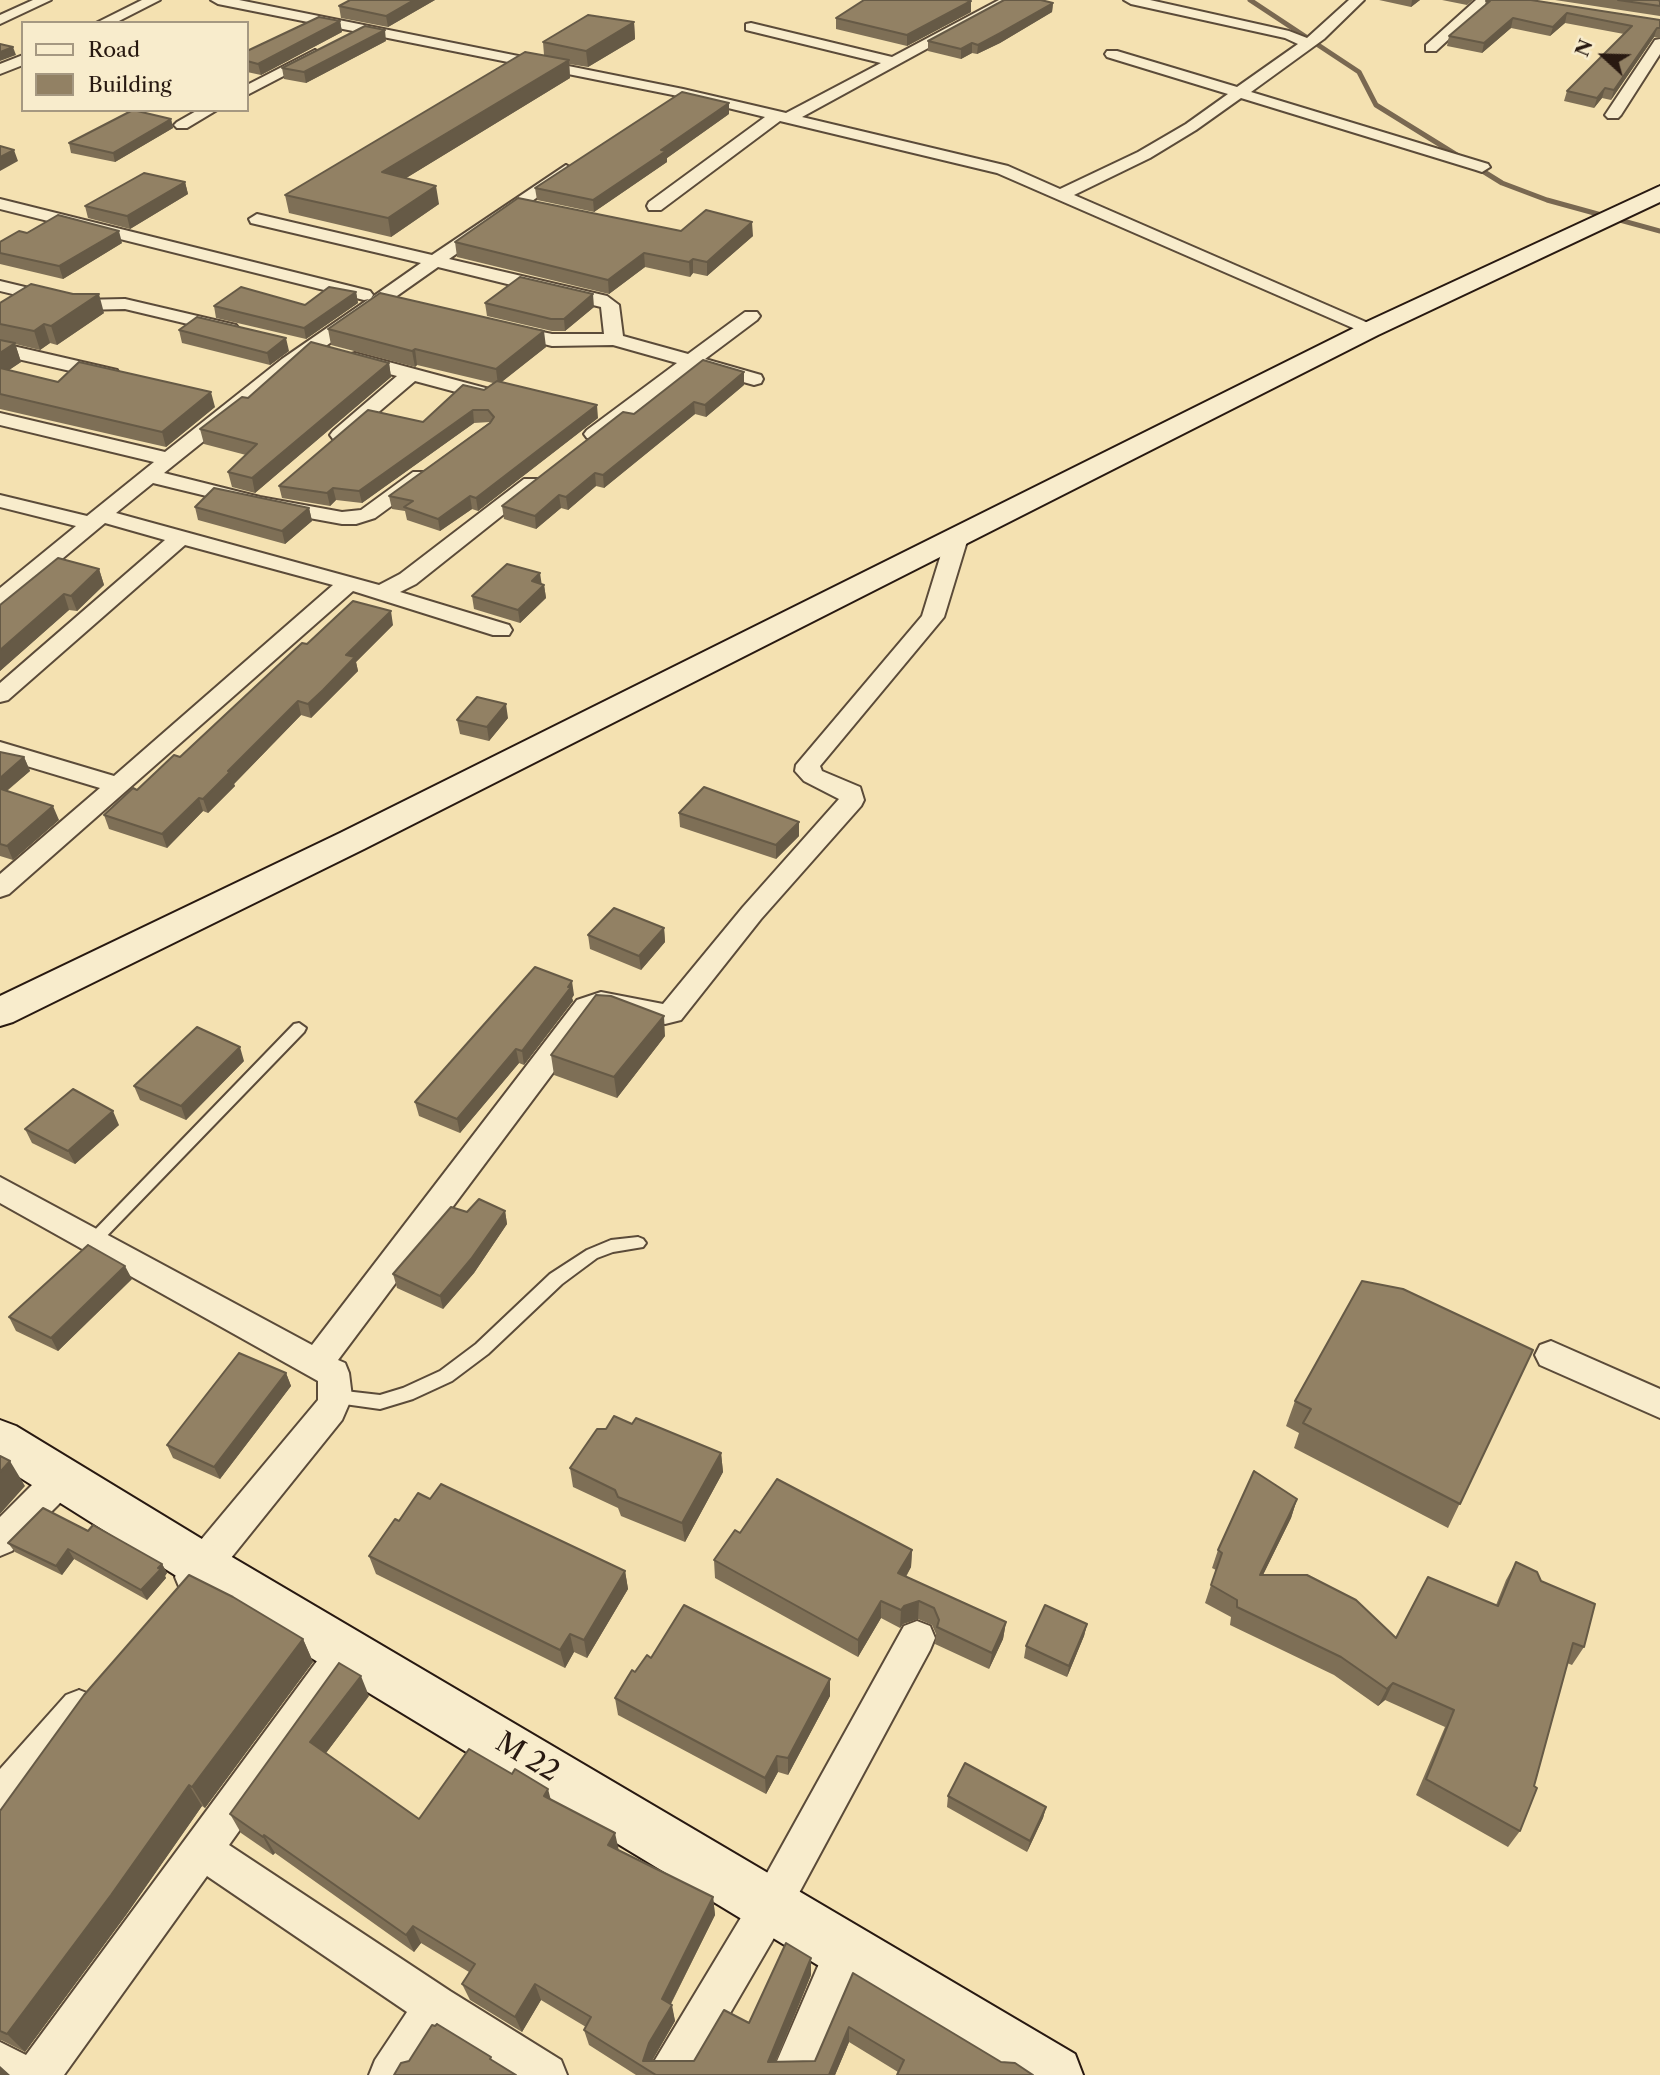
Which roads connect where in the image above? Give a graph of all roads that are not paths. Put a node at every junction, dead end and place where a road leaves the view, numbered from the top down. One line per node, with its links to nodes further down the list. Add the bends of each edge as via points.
1 (44, 0): 14 (street)
2 (153, 0): 15 (street)
3 (218, 0): 10 (street)
4 (290, 0): 12 (street)
5 (1009, 0): 11 (street)
6 (1131, 0): 18 (street)
7 (1357, 0): 18 (street)
8 (1484, 0): 20 (street)
9 (967, 4): 11 (street)
10 (251, 7): 12 (street); 13 (street)
11 (991, 10): 22 (street)
12 (270, 11): 17 (street)
13 (228, 18)
14 (0, 20)
15 (107, 21)
16 (751, 27): 22 (street)
17 (364, 29): 26 (street); 28 (street)
18 (1311, 40): 27 (street)
19 (1660, 43): 24 (street)
20 (1431, 48)
21 (1112, 54): 27 (street)
22 (892, 61): 32 (street)
23 (21, 62): 25 (street)
24 (1653, 66): 31 (street)
25 (4, 75)
26 (248, 90)
27 (1237, 92): 35 (street); 37 (street, via 1166,143)
28 (683, 93): 29 (street); 32 (street)
29 (660, 107)
30 (206, 112): 33 (street)
31 (1613, 115)
32 (784, 116): 37 (street, via 1002,169); 40 (street)
33 (182, 125)
34 (583, 159): 38 (street)
35 (1482, 166)
36 (1660, 192): 49 (street)
37 (1060, 195): 49 (street)
38 (516, 203): 41 (street); 43 (street)
39 (0, 204): 45 (street)
40 (655, 206)
41 (543, 209)
42 (257, 219): 43 (street)
43 (435, 261): 45 (street); 51 (street, via 601,300 610,305)
44 (0, 286): 50 (street, via 79,304 124,304)
45 (379, 299): 46 (street); 53 (street)
46 (406, 306)
47 (751, 316): 55 (street)
48 (485, 325): 51 (street, via 552,340)
49 (1369, 330): 74 (street)
50 (244, 332)
51 (614, 339): 55 (street)
52 (284, 341): 53 (street)
53 (311, 348): 56 (street); 61 (street)
54 (0, 349): 57 (street)
55 (689, 360): 58 (street); 63 (street)
56 (411, 374): 59 (street); 64 (street)
57 (131, 379)
58 (754, 379)
59 (486, 394)
60 (209, 397): 61 (street)
61 (236, 404): 65 (street)
62 (0, 419): 65 (street)
63 (581, 444)
64 (321, 451)
65 (169, 459): 68 (street)
66 (431, 467): 71 (street, via 356,518)
67 (548, 470): 76 (street, via 408,579)
68 (150, 476): 71 (street); 72 (street)
69 (281, 485): 71 (street)
70 (0, 501): 72 (street)
71 (260, 503)
72 (97, 520): 73 (street); 77 (street)
73 (181, 537): 75 (street); 79 (street)
74 (957, 538): 83 (street); 89 (street, via 933,617 808,765 813,776 851,793 852,800 671,1013 601,1002 587,1007)
75 (349, 583): 76 (street); 81 (street)
76 (381, 593): 78 (street)
77 (0, 599)
78 (500, 630)
79 (0, 695)
80 (0, 750): 81 (street)
81 (118, 785): 82 (street)
82 (0, 888)
83 (0, 1012)
84 (299, 1028): 86 (lane)
85 (0, 1189): 86 (street)
86 (94, 1240): 89 (street)
87 (639, 1243): 90 (lane, via 592,1254 556,1279 482,1349 446,1376 380,1402)
88 (1551, 1355): 91 (street)
89 (316, 1364): 90 (street, via 333,1373)
90 (336, 1397): 95 (street)
91 (1660, 1404)
92 (0, 1440): 93 (street, M 22)
93 (62, 1478): 94 (street); 95 (street, M 22)
94 (0, 1540)
95 (189, 1582): 97 (street, M 22)
96 (917, 1638): 101 (street)
97 (347, 1650): 100 (street); 101 (street, M 22)
98 (101, 1682): 99 (street)
99 (0, 1798)
100 (202, 1850): 103 (street); 106 (street)
101 (771, 1905): 102 (street, M 22); 109 (street)
102 (845, 1950): 110 (street); 111 (street, M 22)
103 (435, 2006): 107 (street); 108 (street)
104 (0, 2063): 105 (street)
105 (19, 2075)
106 (38, 2075)
107 (390, 2075)
108 (546, 2075)
109 (670, 2075)
110 (792, 2075)
111 (1054, 2075)

